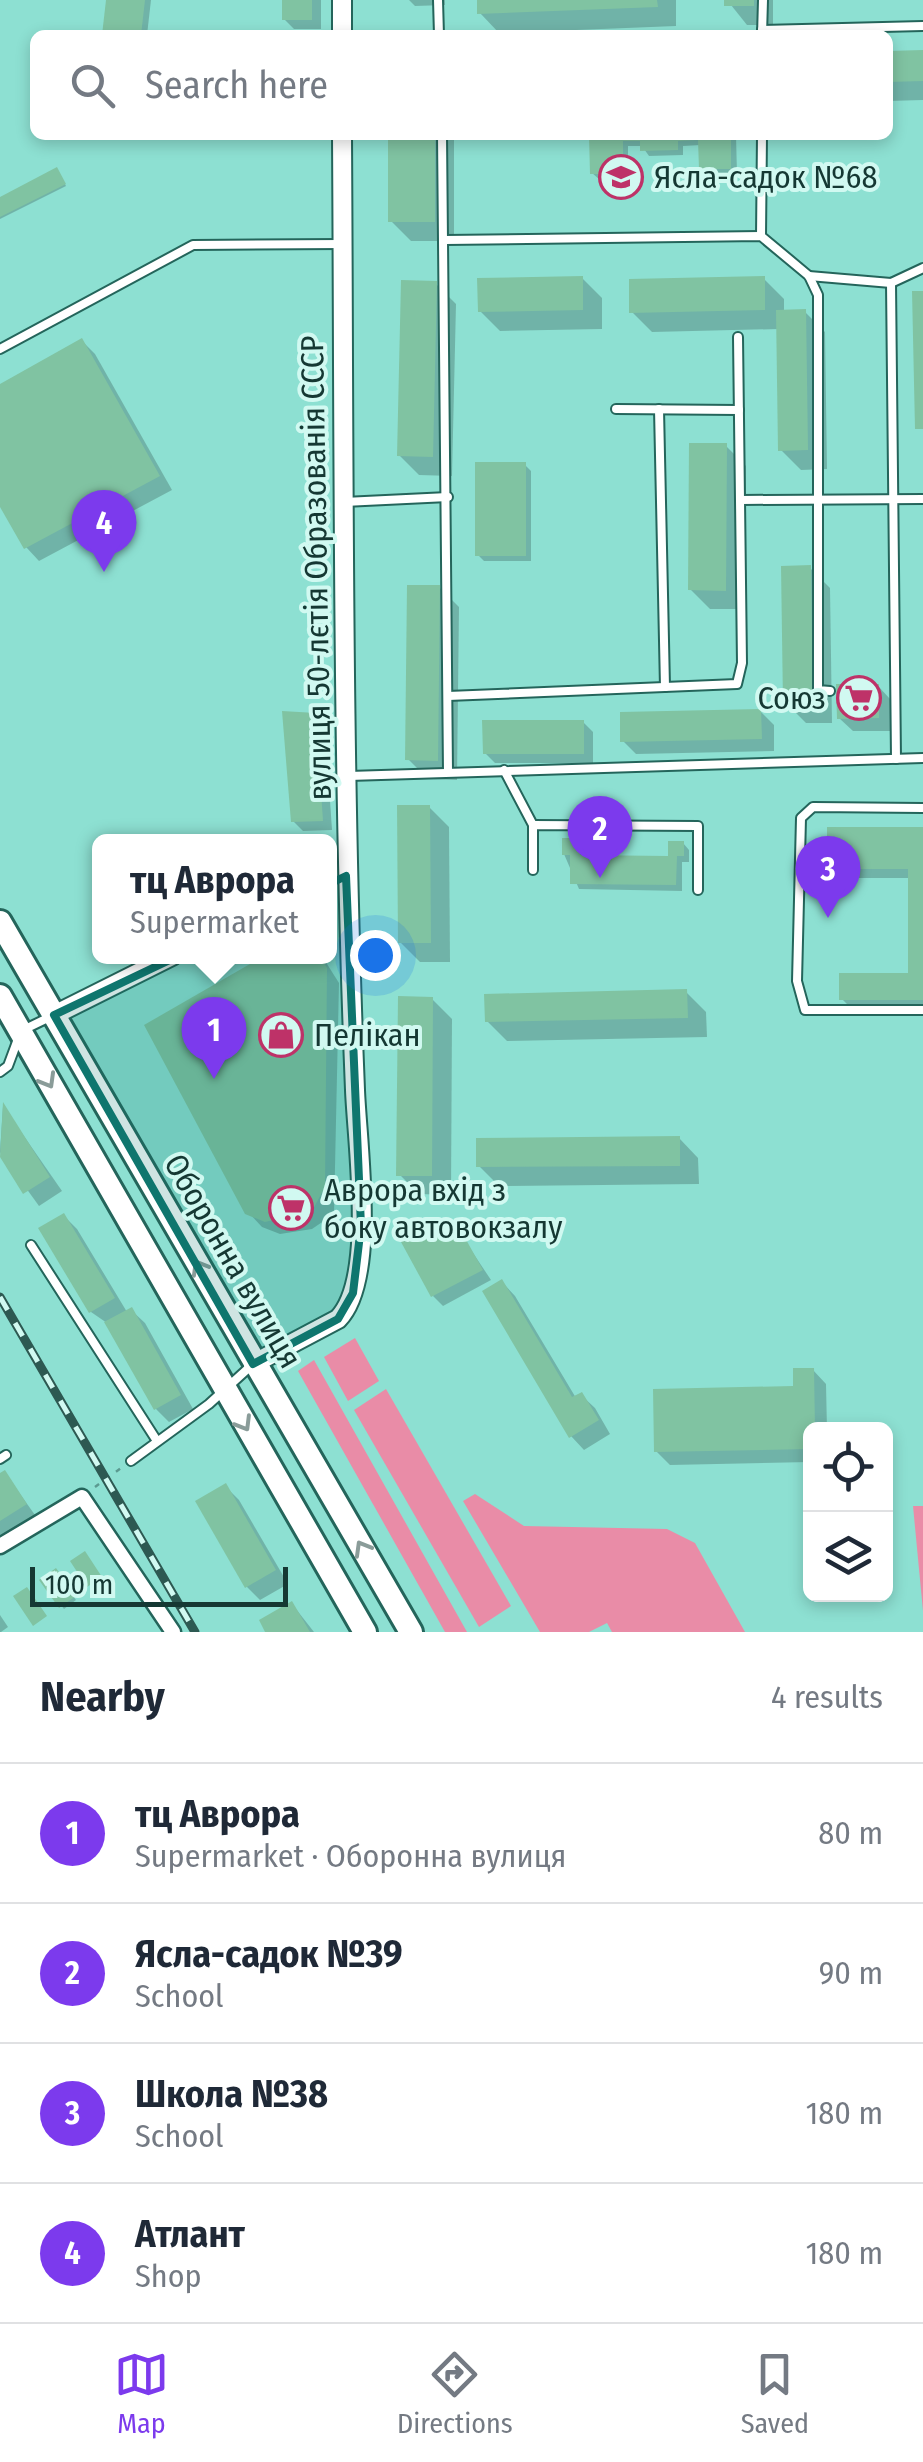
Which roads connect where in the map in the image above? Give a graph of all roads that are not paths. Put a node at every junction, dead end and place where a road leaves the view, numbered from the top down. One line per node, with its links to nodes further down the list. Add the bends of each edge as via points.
1 (342, 0): 5 (street)
2 (438, 0): 6 (lane)
3 (764, 0): 7 (lane)
4 (923, 26): 8 (lane)
5 (342, 30)
6 (439, 30)
7 (762, 30)
8 (816, 30)
9 (342, 140): 14 (street, вулиця 50-лєтія Образованія СССР)
10 (442, 140): 13 (lane)
11 (762, 140): 12 (lane)
12 (761, 236): 13 (lane); 16 (lane)
13 (444, 240): 23 (lane)
14 (343, 244): 19 (lane, via 193,245); 28 (street, вулиця 50-лєтія Образованія СССР)
15 (923, 268): 17 (lane)
16 (809, 276): 17 (lane); 27 (lane, via 818,295)
17 (891, 283): 24 (lane)
18 (738, 338): 22 (lane)
19 (0, 348)
20 (616, 410): 21 (lane)
21 (659, 410): 22 (lane); 29 (lane)
22 (740, 410): 26 (lane)
23 (448, 497): 28 (lane); 31 (lane)
24 (894, 499): 25 (lane); 27 (lane); 32 (lane)
25 (923, 499)
26 (741, 500): 27 (lane); 29 (lane, via 737,684)
27 (816, 500): 30 (lane, via 818,690)
28 (344, 502): 36 (street, вулиця 50-лєтія Образованія СССР)
29 (666, 687): 31 (lane)
30 (830, 691)
31 (448, 696): 35 (lane)
32 (896, 759): 33 (lane); 34 (lane)
33 (920, 761)
34 (504, 770): 35 (lane); 38 (lane)
35 (448, 772): 36 (lane)
36 (349, 776): 40 (street, вулиця 50-лєтія Образованія СССР)
37 (923, 808): 45 (lane, via 813,808 801,818 798,982 805,1010)
38 (533, 825): 39 (lane); 41 (lane, via 698,826)
39 (533, 870)
40 (338, 880): 50 (street, вулиця 50-лєтія Образованія СССР, via 360,1226 353,1293 338,1319)
41 (698, 890)
42 (0, 922): 46 (main road, Оборонна вулиця)
43 (156, 964): 46 (street)
44 (0, 996): 47 (main road)
45 (923, 1010)
46 (54, 1015): 47 (lane); 50 (main road, Оборонна вулиця, one-way to 46)
47 (21, 1031): 48 (lane); 51 (main road, one-way to 51)
48 (0, 1072)
49 (31, 1245): 52 (lane)
50 (253, 1364): 51 (lane); 57 (main road, Оборонна вулиця, one-way to 50)
51 (223, 1388): 52 (lane); 56 (main road, one-way to 56)
52 (158, 1442): 53 (lane)
53 (132, 1461)
54 (0, 1546): 55 (street, via 82,1498)
55 (174, 1632)
56 (365, 1632)
57 (411, 1632)

